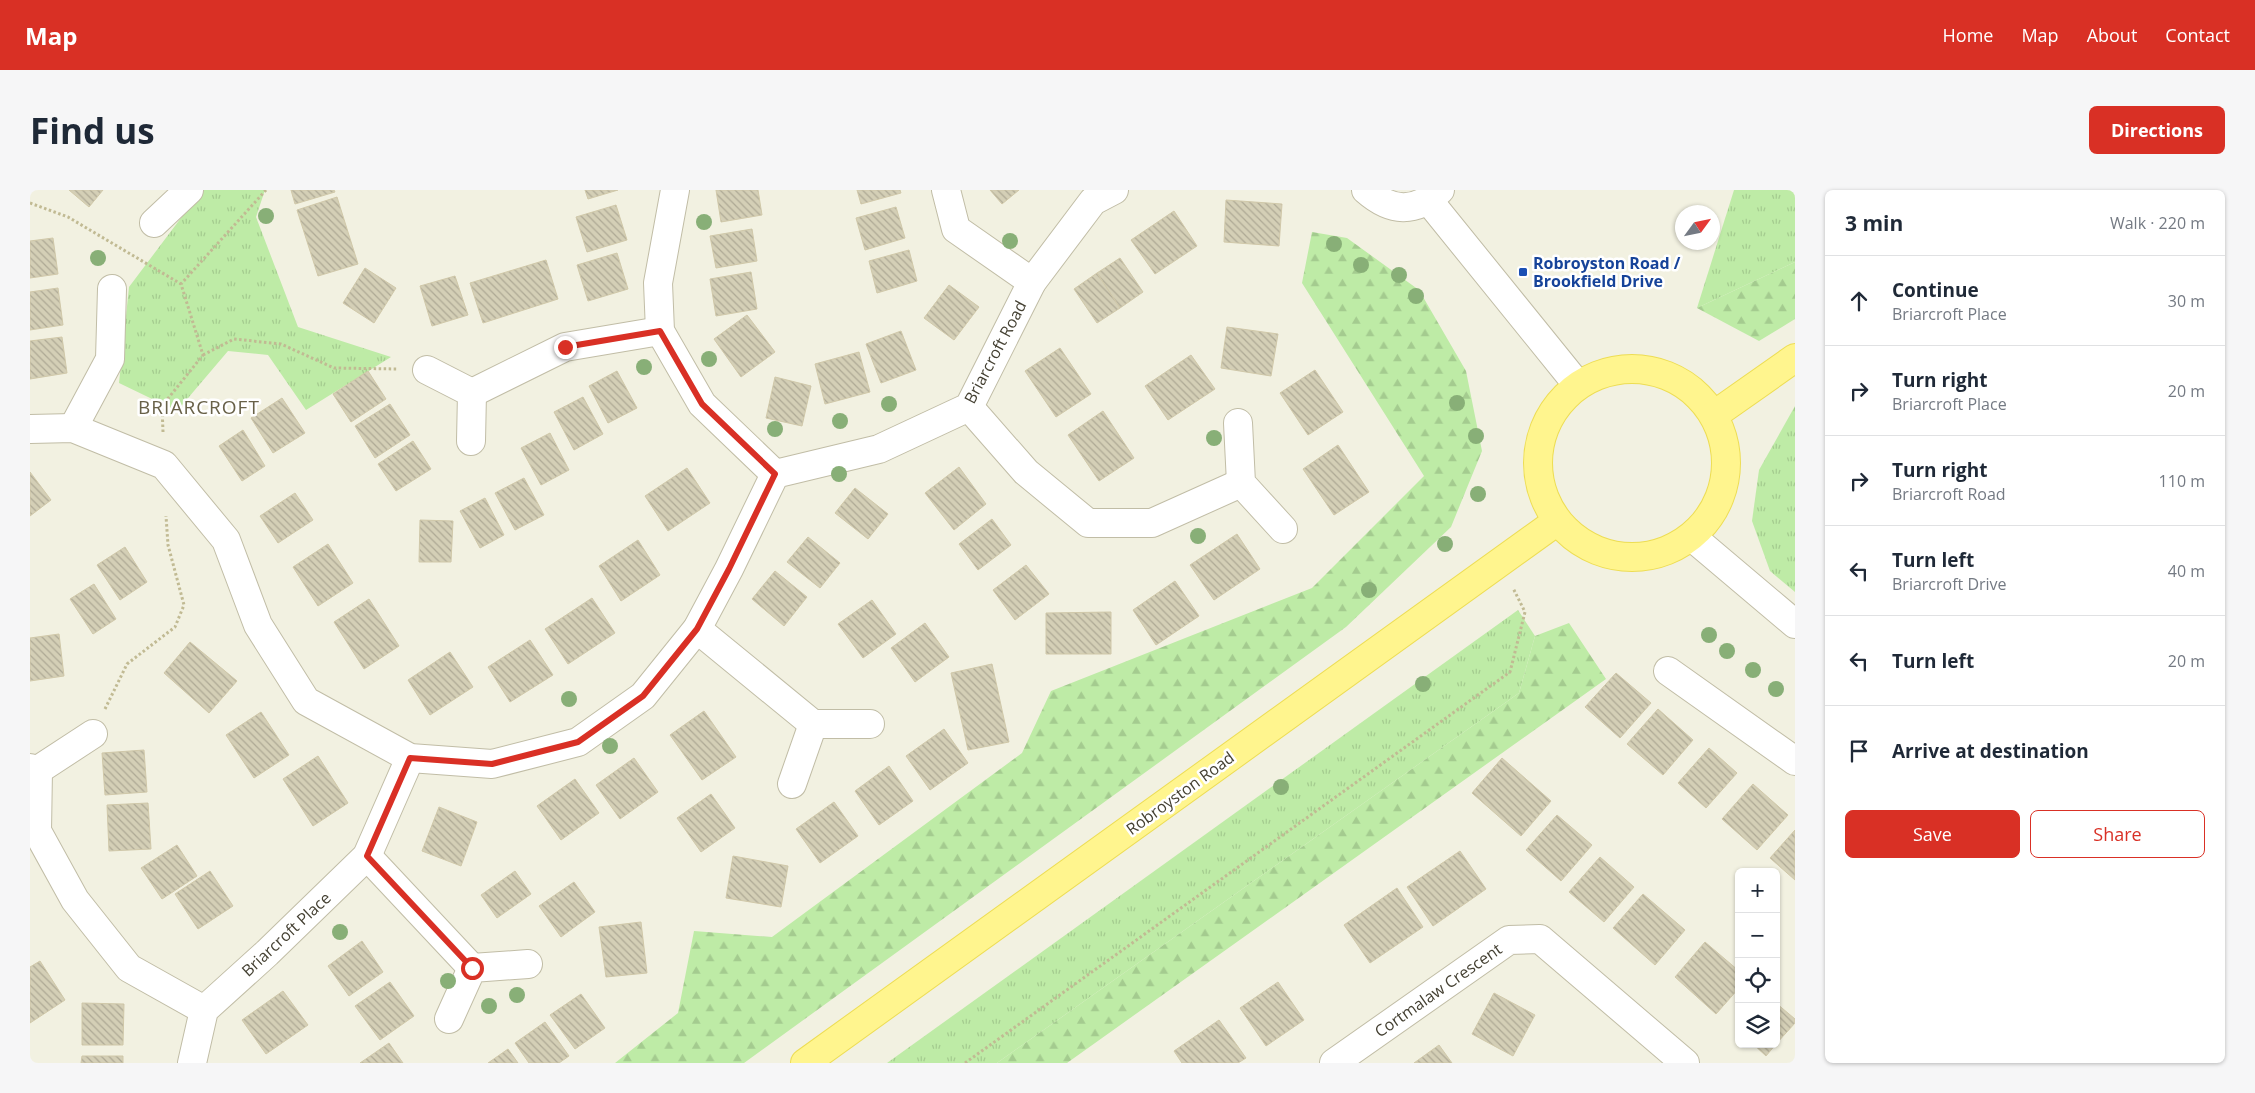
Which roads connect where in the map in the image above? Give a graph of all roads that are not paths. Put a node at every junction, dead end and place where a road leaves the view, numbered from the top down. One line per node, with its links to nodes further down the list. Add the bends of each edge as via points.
1 (189, 190): 7 (street)
2 (675, 190): 10 (street, via 658,283)
3 (946, 190): 8 (street, via 956,229)
4 (1114, 190): 8 (street, Briarcroft Road, via 1094,201)
5 (1366, 190): 6 (street, via 1384,204 1403,208)
6 (1434, 196): 13 (street)
7 (154, 223)
8 (1032, 282): 15 (street, Briarcroft Road)
9 (112, 289): 18 (street, via 110,359)
10 (660, 331): 14 (street, via 565,347); 21 (street, via 702,404)
11 (1795, 358): 16 (main road)
12 (427, 370): 14 (street)
13 (1577, 384): 16 (main road, via 1621,367 1680,380); 23 (main road, via 1543,423 1537,479)
14 (472, 393): 20 (street)
15 (969, 407): 21 (street, Briarcroft Road, via 879,448); 22 (street, via 1026,472 1088,523 1152,523)
16 (1714, 415): 25 (main road, via 1726,445 1724,490 1708,521)
17 (1238, 424): 22 (street)
18 (73, 428): 19 (street); 32 (street, via 164,465 226,540 258,625 306,700)
19 (30, 429)
20 (471, 441)
21 (775, 474): 27 (street)
22 (1241, 483): 24 (street)
23 (1556, 522): 25 (main road, via 1592,550 1649,557); 42 (main road, Robroyston Road)
24 (1283, 529)
25 (1692, 537): 26 (street)
26 (1795, 624)
27 (697, 629): 29 (street); 32 (street, via 643,696 578,742 492,764)
28 (1668, 671): 33 (street)
29 (813, 724): 30 (street); 35 (street)
30 (870, 724)
31 (92, 734): 34 (street)
32 (410, 758): 36 (street, Briarcroft Place)
33 (1795, 761)
34 (34, 769): 39 (street, via 37,831 75,900 128,968)
35 (792, 784)
36 (367, 856): 38 (street); 39 (street, Briarcroft Place, via 267,954)
37 (528, 964): 38 (street)
38 (472, 968): 40 (street)
39 (204, 1010): 41 (street)
40 (449, 1019)
41 (192, 1063)
42 (804, 1063)
43 (1334, 1063): 44 (street, Cortmalaw Crescent, via 1509,940 1540,940)
44 (1685, 1063)

